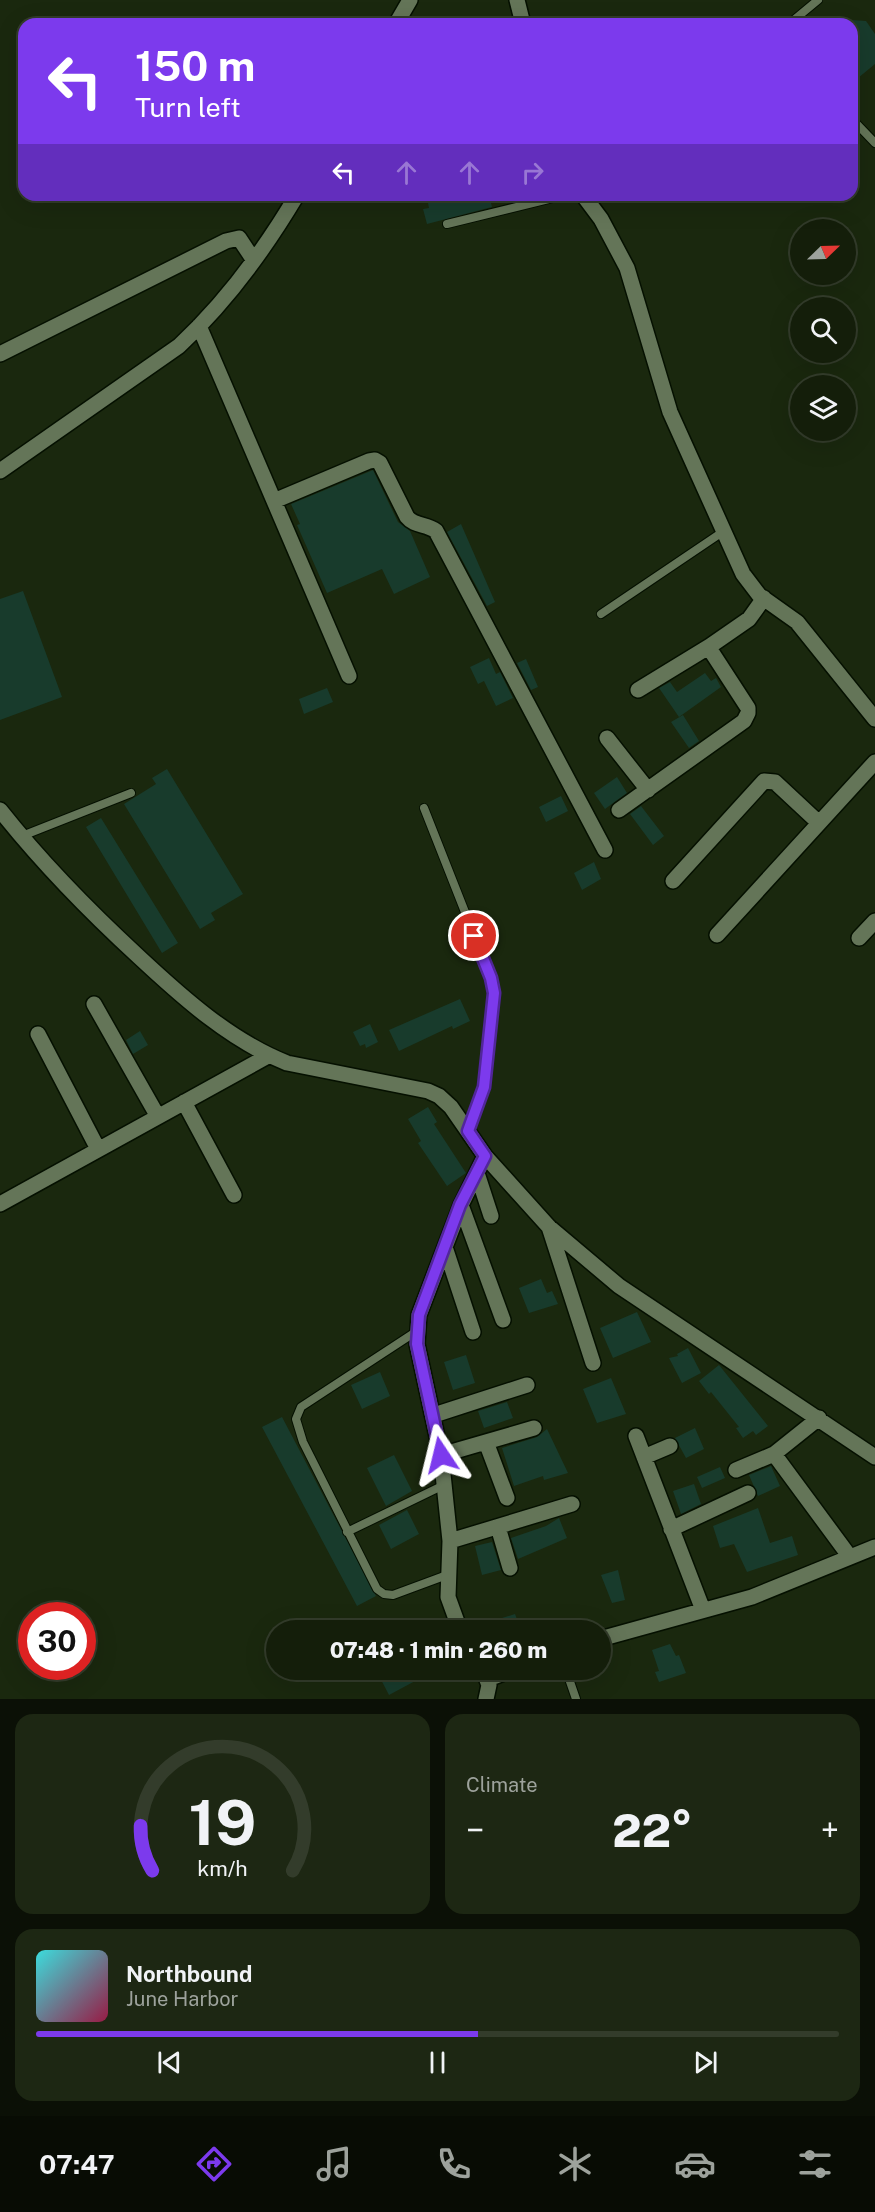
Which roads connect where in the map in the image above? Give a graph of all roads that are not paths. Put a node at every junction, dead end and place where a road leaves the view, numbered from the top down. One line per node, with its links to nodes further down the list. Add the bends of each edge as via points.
1 (410, 0): 4 (street)
2 (516, 0): 5 (street)
3 (818, 0): 6 (lane)
4 (400, 18)
5 (521, 18)
6 (796, 18)
7 (858, 125): 8 (lane)
8 (875, 143)
9 (294, 201): 13 (street)
10 (541, 201): 12 (lane)
11 (587, 201): 18 (street, via 627,268 670,412)
12 (447, 224)
13 (253, 259): 14 (street); 15 (street, via 238,238 226,241)
14 (200, 326): 16 (street, via 179,346); 17 (street)
15 (0, 354)
16 (0, 471)
17 (274, 501): 22 (street); 34 (street, via 369,461 380,463 411,522 436,531)
18 (724, 531): 19 (street, via 743,574); 20 (lane)
19 (764, 598): 21 (street, via 749,619); 24 (street, via 797,622)
20 (601, 614)
21 (710, 646): 23 (street); 27 (street, via 748,713 744,721)
22 (349, 676)
23 (638, 690)
24 (875, 719)
25 (607, 738): 27 (street)
26 (875, 762): 32 (street)
27 (648, 790): 31 (street)
28 (131, 793): 33 (lane)
29 (424, 808): 44 (lane, via 494,993 484,1087)
30 (0, 810): 33 (street)
31 (619, 810)
32 (819, 823): 35 (street, via 775,782 764,781); 37 (street)
33 (22, 836): 41 (street, via 75,897 170,985 220,1025)
34 (605, 850)
35 (673, 881)
36 (875, 921): 38 (street)
37 (717, 935)
38 (860, 938)
39 (94, 1004): 43 (street)
40 (38, 1034): 45 (street)
41 (268, 1056): 42 (street); 44 (street, via 287,1064 428,1091 451,1107)
42 (184, 1102): 43 (street); 48 (street)
43 (157, 1115): 45 (street)
44 (468, 1131): 46 (street)
45 (98, 1149): 49 (street)
46 (485, 1156): 47 (street); 52 (street)
47 (477, 1173): 50 (street); 51 (street)
48 (234, 1196)
49 (0, 1204)
50 (460, 1205): 53 (street); 54 (street)
51 (491, 1216)
52 (549, 1227): 57 (street); 60 (street, via 618,1286)
53 (445, 1246): 55 (street, via 419,1315); 56 (street)
54 (503, 1320)
55 (417, 1331): 59 (street); 76 (lane, via 301,1407 296,1419 303,1442)
56 (473, 1332)
57 (593, 1363)
58 (528, 1385): 59 (street)
59 (434, 1415): 66 (street)
60 (819, 1419): 65 (street); 68 (street)
61 (534, 1428): 63 (street)
62 (636, 1436): 67 (street)
63 (486, 1442): 66 (street); 72 (street)
64 (670, 1446): 67 (street)
65 (774, 1454): 69 (street); 79 (street)
66 (441, 1455): 70 (street)
67 (644, 1457): 75 (street)
68 (875, 1457)
69 (736, 1470)
70 (444, 1485): 76 (lane); 77 (street)
71 (748, 1493): 75 (street)
72 (507, 1498)
73 (572, 1504): 74 (street)
74 (498, 1527): 77 (street); 80 (street)
75 (671, 1528): 82 (street)
76 (347, 1532): 81 (lane, via 377,1589 384,1594 393,1595)
77 (450, 1541): 81 (street)
78 (875, 1547): 79 (street)
79 (850, 1557): 82 (street, via 752,1597)
80 (510, 1568)
81 (447, 1575): 83 (street, via 448,1597)
82 (703, 1610): 84 (street)
83 (456, 1620)
84 (611, 1636)
85 (487, 1680): 87 (street, via 490,1692)
86 (569, 1680): 88 (lane)
87 (486, 1699)
88 (576, 1699)

